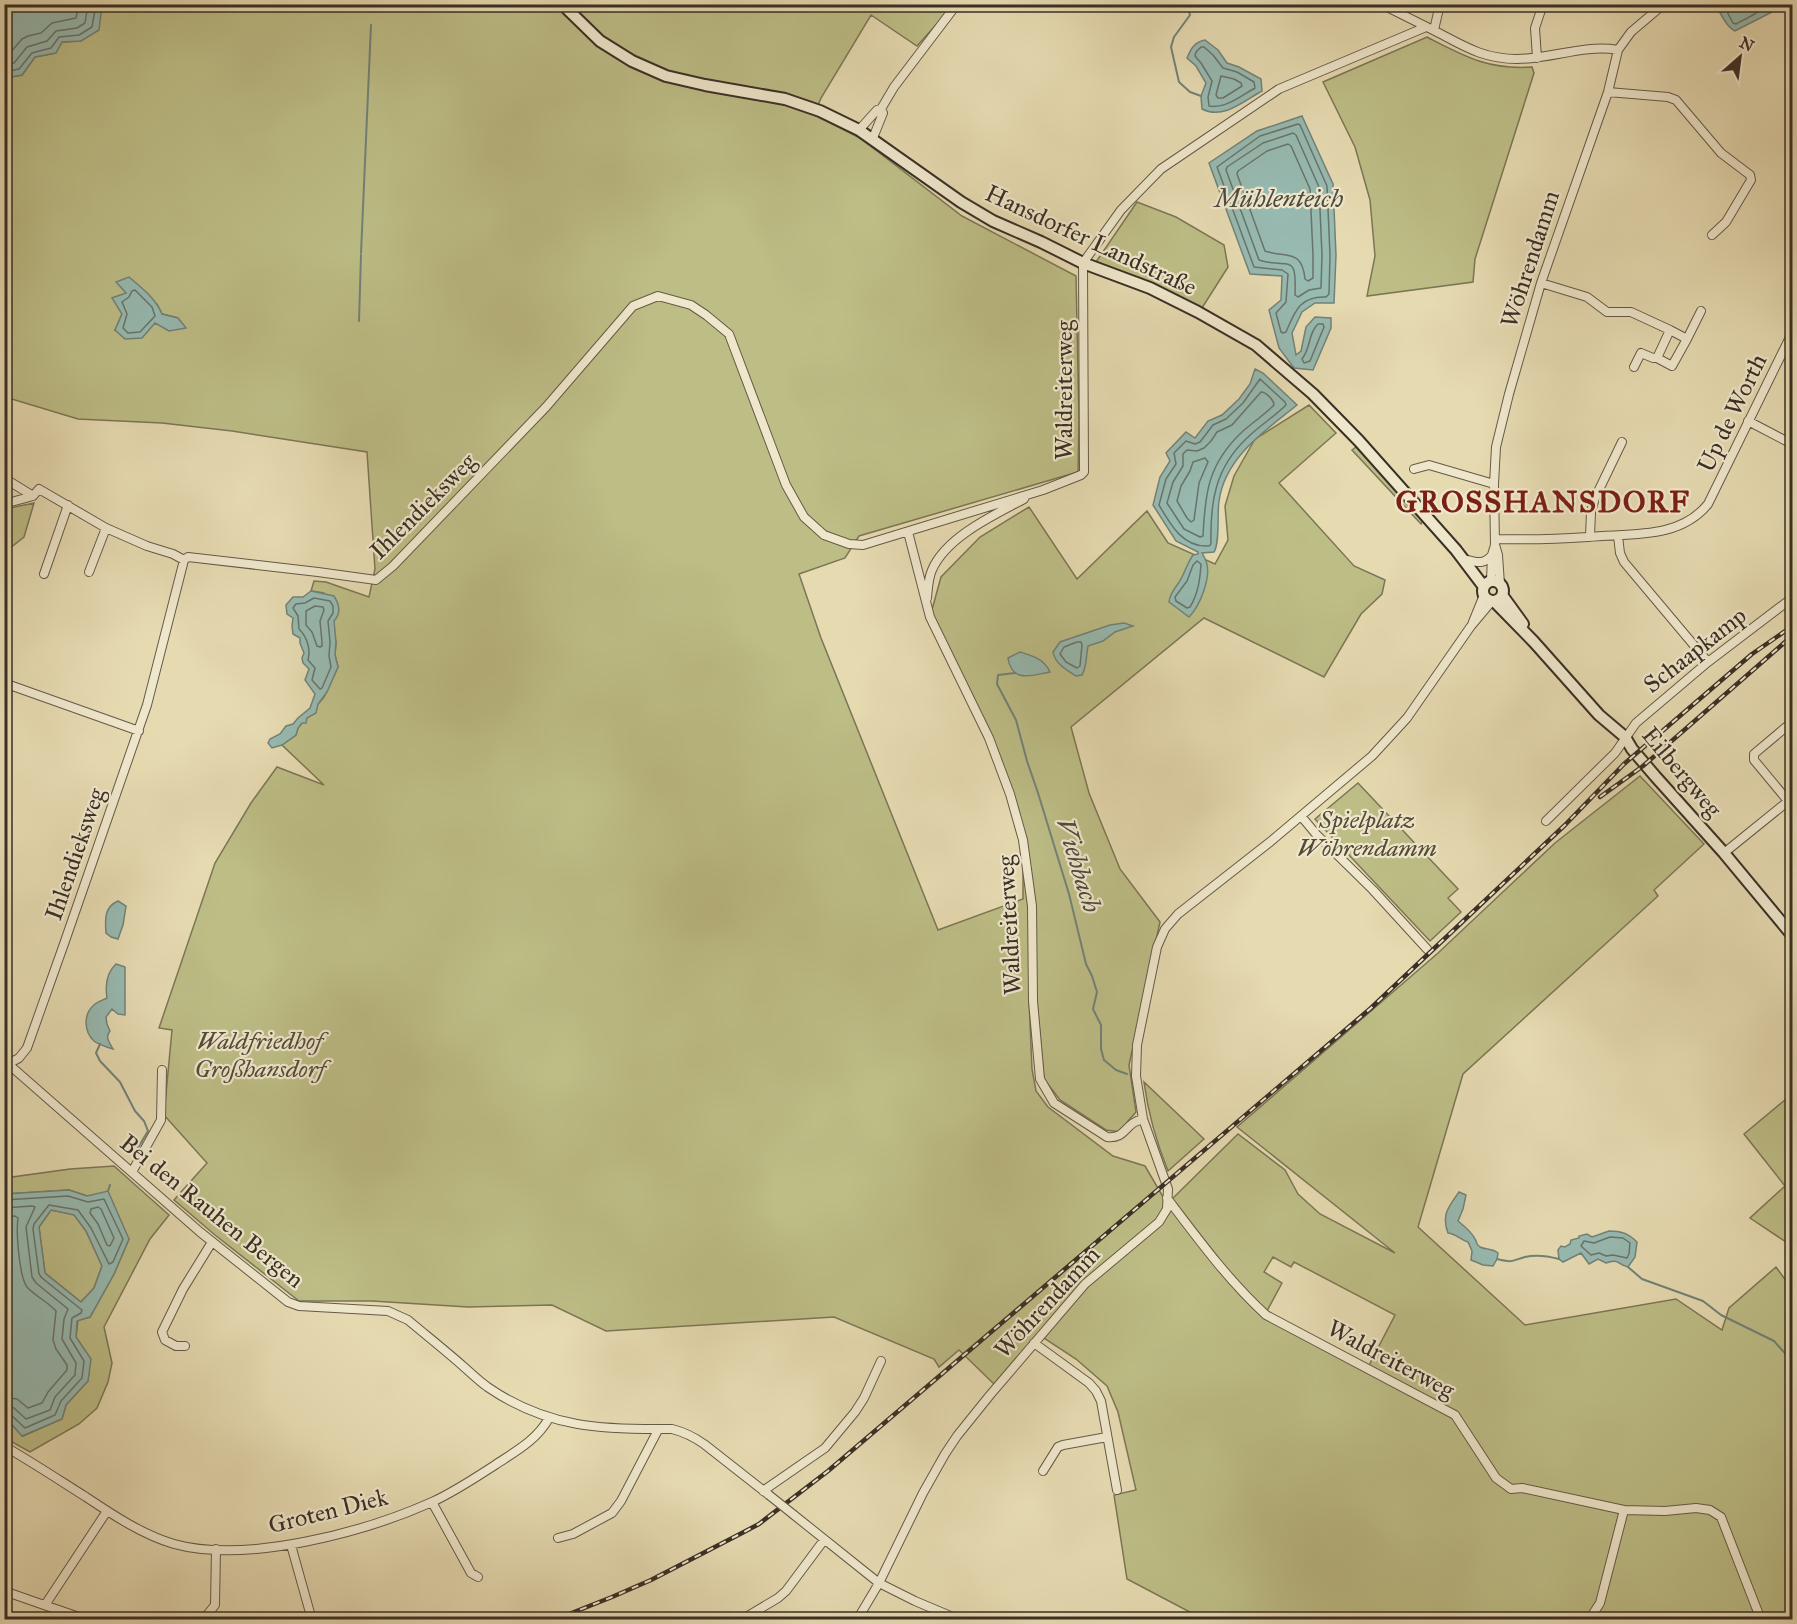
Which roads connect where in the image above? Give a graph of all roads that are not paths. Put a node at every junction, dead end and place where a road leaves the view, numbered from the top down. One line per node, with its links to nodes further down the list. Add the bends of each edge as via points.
1 (562, 4): 12 (main road, Hansdorfer Landstraße, via 600,41 651,70 705,85 785,99)
2 (957, 4): 11 (street)
3 (1381, 4): 7 (street)
4 (1440, 4): 7 (street)
5 (1543, 4): 9 (street, via 1535,28)
6 (1664, 4): 8 (street, via 1631,32)
7 (1430, 29): 9 (street, via 1493,58); 15 (street, via 1280,89 1192,148 1145,184)
8 (1618, 50): 9 (street, via 1604,48); 10 (street, Wöhrendamm)
9 (1537, 58)
10 (1608, 92): 14 (street, via 1676,100 1721,153 1750,175 1751,180 1726,222); 16 (street, Wöhrendamm)
11 (881, 110): 12 (street); 13 (street)
12 (859, 130): 13 (main road, Hansdorfer Landstraße)
13 (873, 138): 15 (main road, Hansdorfer Landstraße, via 961,202)
14 (1712, 235)
15 (1083, 263): 29 (street, Waldreiterweg, via 1083,472); 38 (main road, Hansdorfer Landstraße, via 1150,288 1256,345 1336,417)
16 (1541, 283): 18 (street, via 1587,297 1607,312 1630,312); 28 (street, Wöhrendamm, via 1499,431)
17 (1701, 311): 20 (street)
18 (1670, 330): 20 (street); 21 (street)
19 (1792, 333): 23 (street, Up de Worth)
20 (1687, 339): 21 (street, via 1672,366)
21 (1657, 358): 22 (street, via 1641,353)
22 (1634, 367)
23 (1748, 421): 25 (street); 36 (street, Up de Worth, via 1708,504 1696,517 1666,530)
24 (1622, 442): 35 (street, via 1595,498)
25 (1792, 444)
26 (1414, 469): 28 (street, via 1429,465)
27 (4, 478): 30 (street)
28 (1494, 484): 37 (street, Wöhrendamm)
29 (1042, 490): 34 (street, Waldreiterweg); 46 (street, Waldreiterweg, via 980,522 940,556 928,583)
30 (33, 496): 31 (street); 32 (street, via 39,489)
31 (4, 504)
32 (68, 505): 33 (street); 43 (street)
33 (106, 528): 40 (street); 42 (street)
34 (908, 532): 40 (street, Ihlendieksweg, via 863,545 849,544 824,535 804,517 786,485 729,334 691,305 658,296 633,306 546,407 376,580 188,557); 46 (street, Waldreiterweg)
35 (1590, 536): 36 (street, Up de Worth); 37 (street, Up de Worth)
36 (1618, 536): 47 (street, via 1624,562)
37 (1496, 542): 39 (street, Wöhrendamm); 44 (street, Wöhrendamm, via 1498,555)
38 (1455, 550): 41 (main road, Hansdorfer Landstraße); 44 (main road, Hansdorfer Landstraße)
39 (1492, 555): 41 (street, via 1480,563); 44 (street, Wöhrendamm)
40 (184, 560): 50 (street, Ihlendieksweg)
41 (1468, 560): 44 (main road, Hansdorfer Landstraße)
42 (89, 572)
43 (44, 574)
44 (1492, 591): 51 (main road, Eilbergweg, via 1505,614 1599,715); 53 (street, Wöhrendamm, via 1407,718 1358,770)
45 (1792, 598): 47 (street, Schaapkamp)
46 (930, 617): 60 (street, Waldreiterweg, via 989,738 1023,840 1032,906 1033,1001 1040,1079 1054,1103 1107,1137 1120,1136 1134,1121)
47 (1708, 662): 51 (street, Schaapkamp, via 1641,718)
48 (4, 683): 50 (street)
49 (1792, 722): 52 (street, via 1753,757)
50 (139, 730): 58 (street, Ihlendieksweg, via 27,1048 18,1058)
51 (1625, 737): 54 (street, Schaapkamp, via 1615,753); 55 (main road, Eilbergweg)
52 (1790, 800): 55 (street)
53 (1301, 816): 57 (street); 60 (street, Wöhrendamm, via 1178,914 1165,929 1157,947 1137,1045 1136,1076)
54 (1546, 821)
55 (1724, 853): 56 (main road, Eilbergweg)
56 (1792, 935)
57 (1427, 949)
58 (6, 1062): 61 (street, Bei den Rauhen Bergen)
59 (162, 1070): 61 (street, via 161,1120)
60 (1143, 1119): 62 (street, Wöhrendamm, via 1165,1177)
61 (132, 1172): 63 (street, Bei den Rauhen Bergen)
62 (1167, 1198): 64 (street, Wöhrendamm, via 1167,1209 1159,1222 1085,1284); 75 (street, Waldreiterweg, via 1207,1252 1266,1315 1455,1415 1496,1478 1511,1489)
63 (212, 1242): 65 (street, via 162,1332 165,1340); 67 (street, Bei den Rauhen Bergen, via 288,1302 398,1314 487,1387)
64 (1034, 1343): 69 (street, via 1096,1391); 82 (street, Wöhrendamm, via 945,1454)
65 (185, 1347)
66 (881, 1361): 73 (street, via 860,1405 825,1448)
67 (549, 1418): 68 (street, Bei den Rauhen Bergen, via 605,1429); 74 (street, Groten Diek, via 542,1431 524,1446)
68 (658, 1430): 73 (street, Bei den Rauhen Bergen, via 680,1431 693,1437); 77 (street, via 612,1513)
69 (1107, 1437): 71 (street, via 1063,1444); 72 (street)
70 (4, 1446): 76 (street, Groten Diek)
71 (1043, 1471)
72 (1118, 1490)
73 (766, 1493): 78 (street, Bei den Rauhen Bergen, bridge)
74 (432, 1502): 79 (street, Groten Diek, via 350,1531); 81 (street, via 471,1573)
75 (1624, 1510): 91 (street, via 1600,1603); 92 (street, Waldreiterweg, via 1696,1508 1721,1517)
76 (107, 1511): 80 (street, Groten Diek, via 174,1544); 84 (street)
77 (558, 1538)
78 (824, 1540): 82 (street, Bei den Rauhen Bergen); 88 (street, via 786,1591)
79 (291, 1545): 80 (street, Groten Diek); 87 (street)
80 (216, 1549): 86 (street, via 215,1605)
81 (478, 1577)
82 (879, 1583): 89 (street, Wöhrendamm); 90 (street, Bei den Rauhen Bergen)
83 (4, 1591): 84 (street)
84 (44, 1605): 85 (street)
85 (88, 1620)
86 (203, 1620)
87 (312, 1620)
88 (741, 1620)
89 (857, 1620)
90 (960, 1620)
91 (1589, 1620)
92 (1761, 1620)

